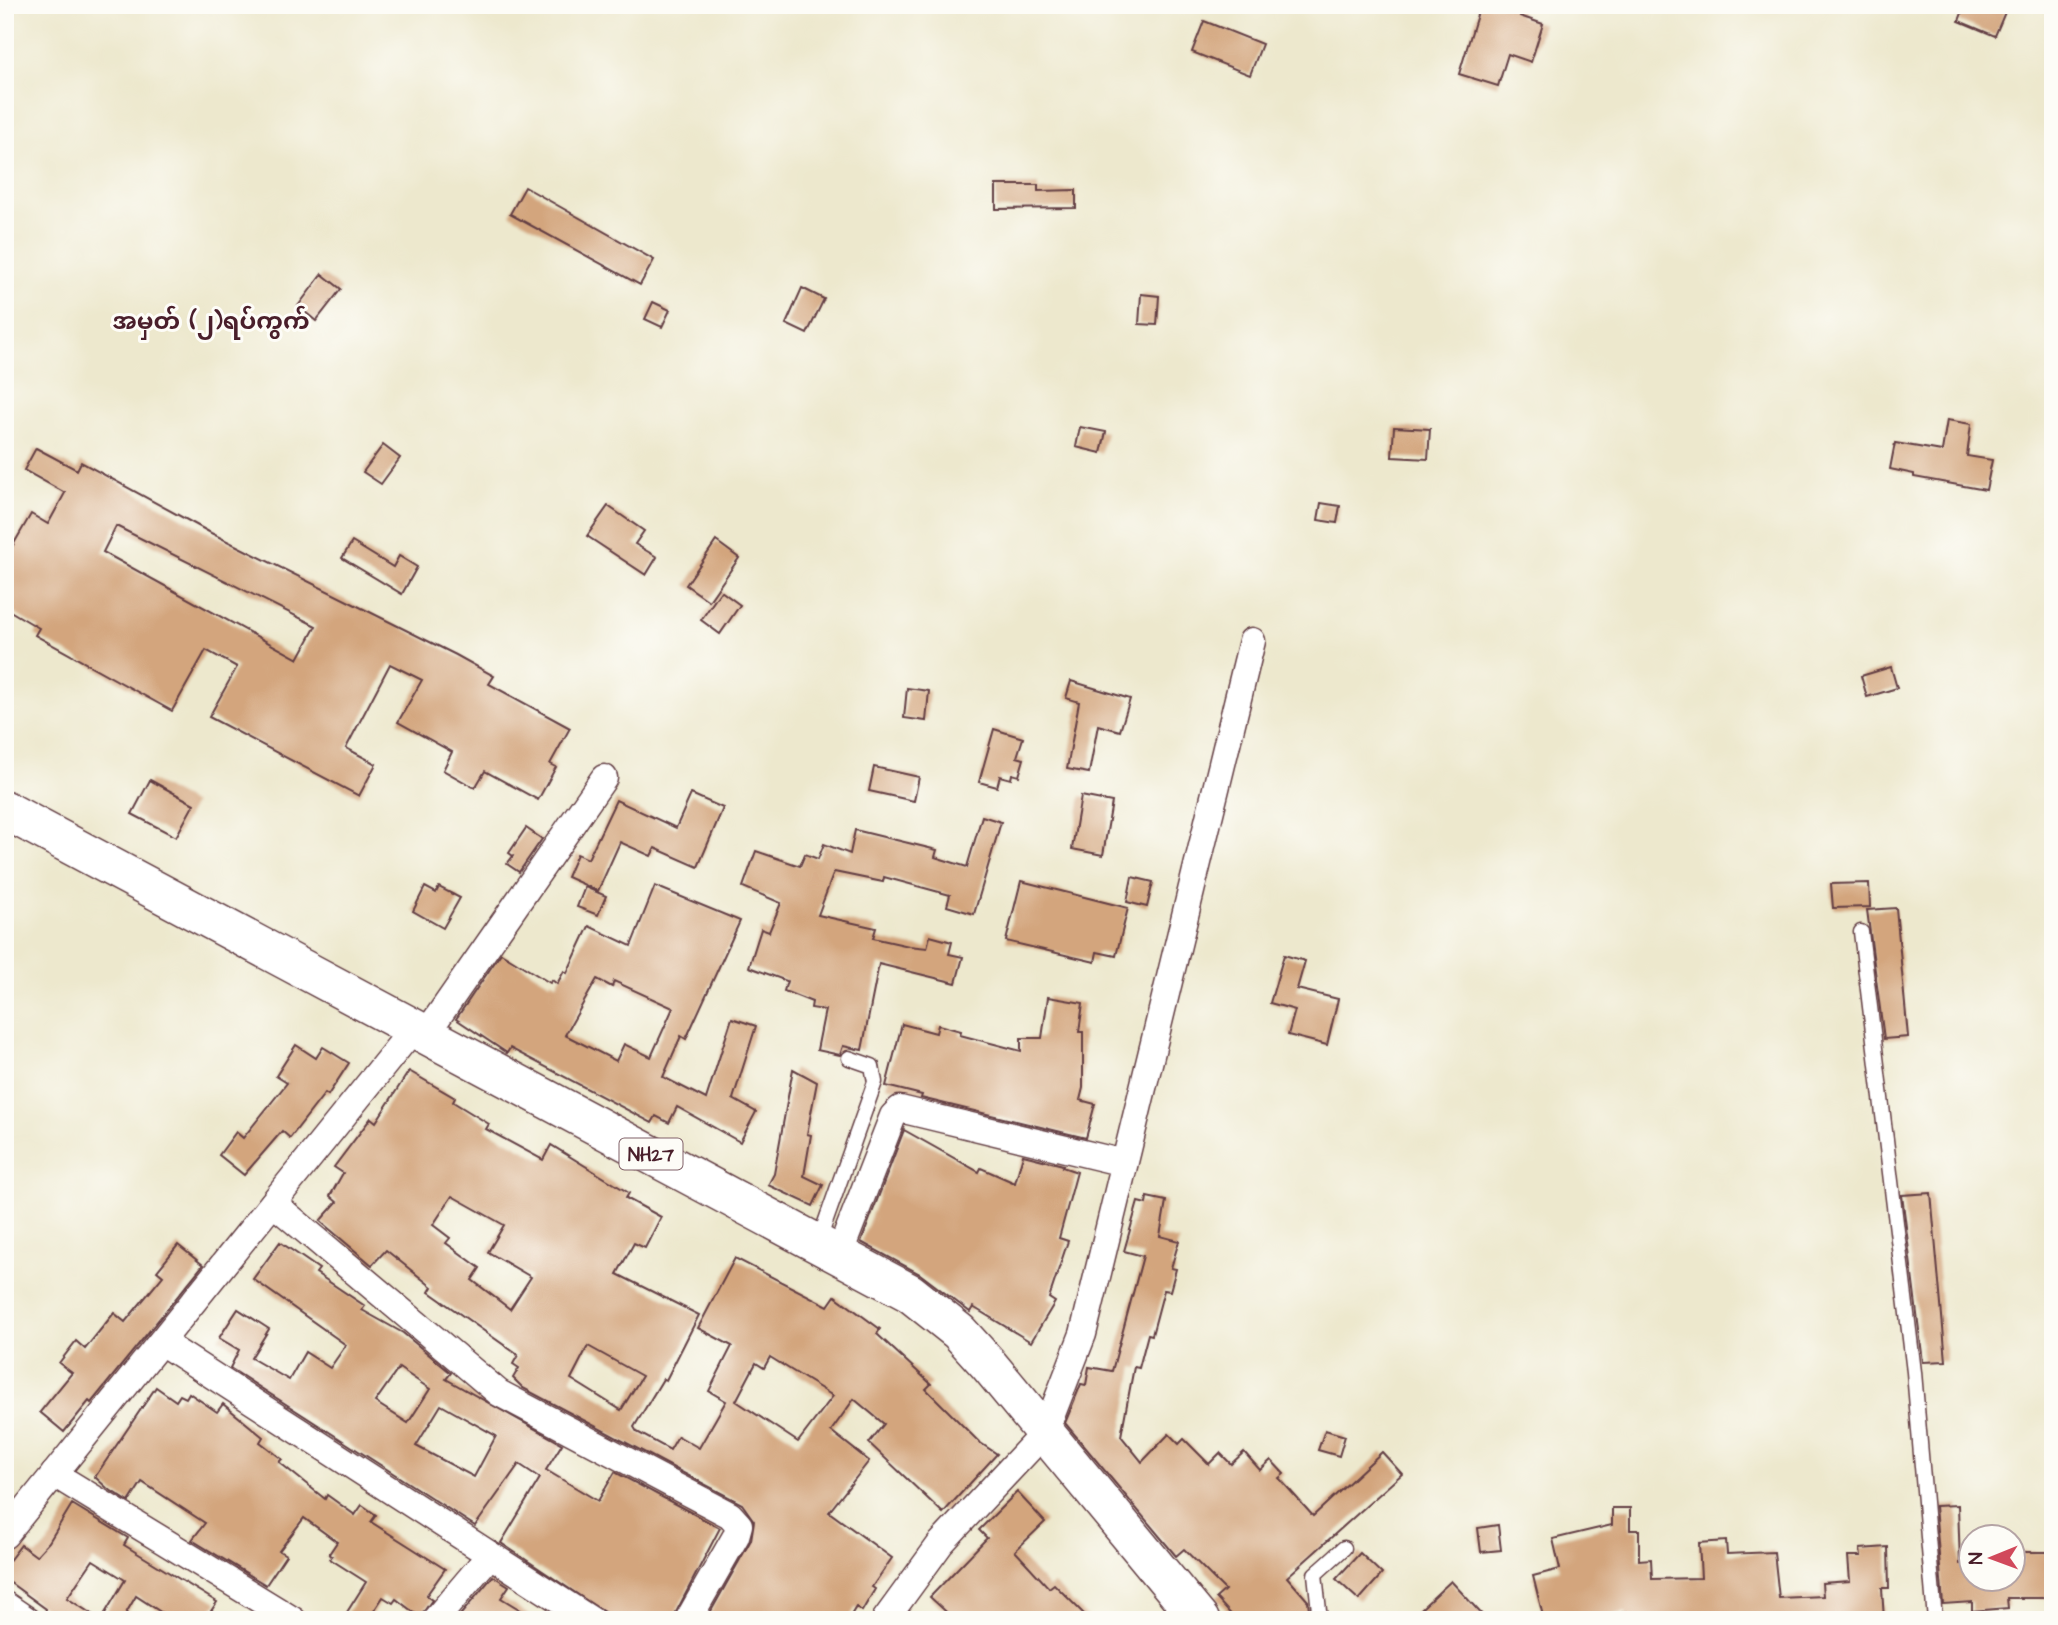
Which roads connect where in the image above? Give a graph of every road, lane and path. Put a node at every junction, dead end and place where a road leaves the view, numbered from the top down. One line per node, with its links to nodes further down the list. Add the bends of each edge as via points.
1 (1252, 641): 7 (street)
2 (604, 778): 5 (street)
3 (5, 810): 5 (highway, NH27)
4 (1861, 932): 26 (lane, via 1914,1372)
5 (420, 1031): 8 (street); 9 (highway, NH27)
6 (849, 1058): 9 (lane, via 872,1066 875,1082)
7 (1124, 1163): 9 (street, via 900,1109); 11 (street, via 1083,1334)
8 (273, 1203): 10 (street); 22 (street, via 499,1393 730,1515 739,1525 736,1536)
9 (828, 1249): 11 (highway, NH27, via 910,1293 959,1332)
10 (160, 1342): 12 (street); 15 (street)
11 (1045, 1432): 23 (street, via 941,1543); 24 (highway, NH27)
12 (54, 1474): 13 (street); 17 (street)
13 (5, 1535)
14 (1344, 1548): 25 (lane, via 1315,1574)
15 (490, 1555): 20 (street); 21 (street)
16 (5, 1605): 18 (street)
17 (253, 1610): 19 (street)
18 (27, 1620)
19 (293, 1620)
20 (435, 1620)
21 (591, 1620)
22 (688, 1620)
23 (885, 1620)
24 (1200, 1620)
25 (1320, 1620)
26 (1935, 1620)

